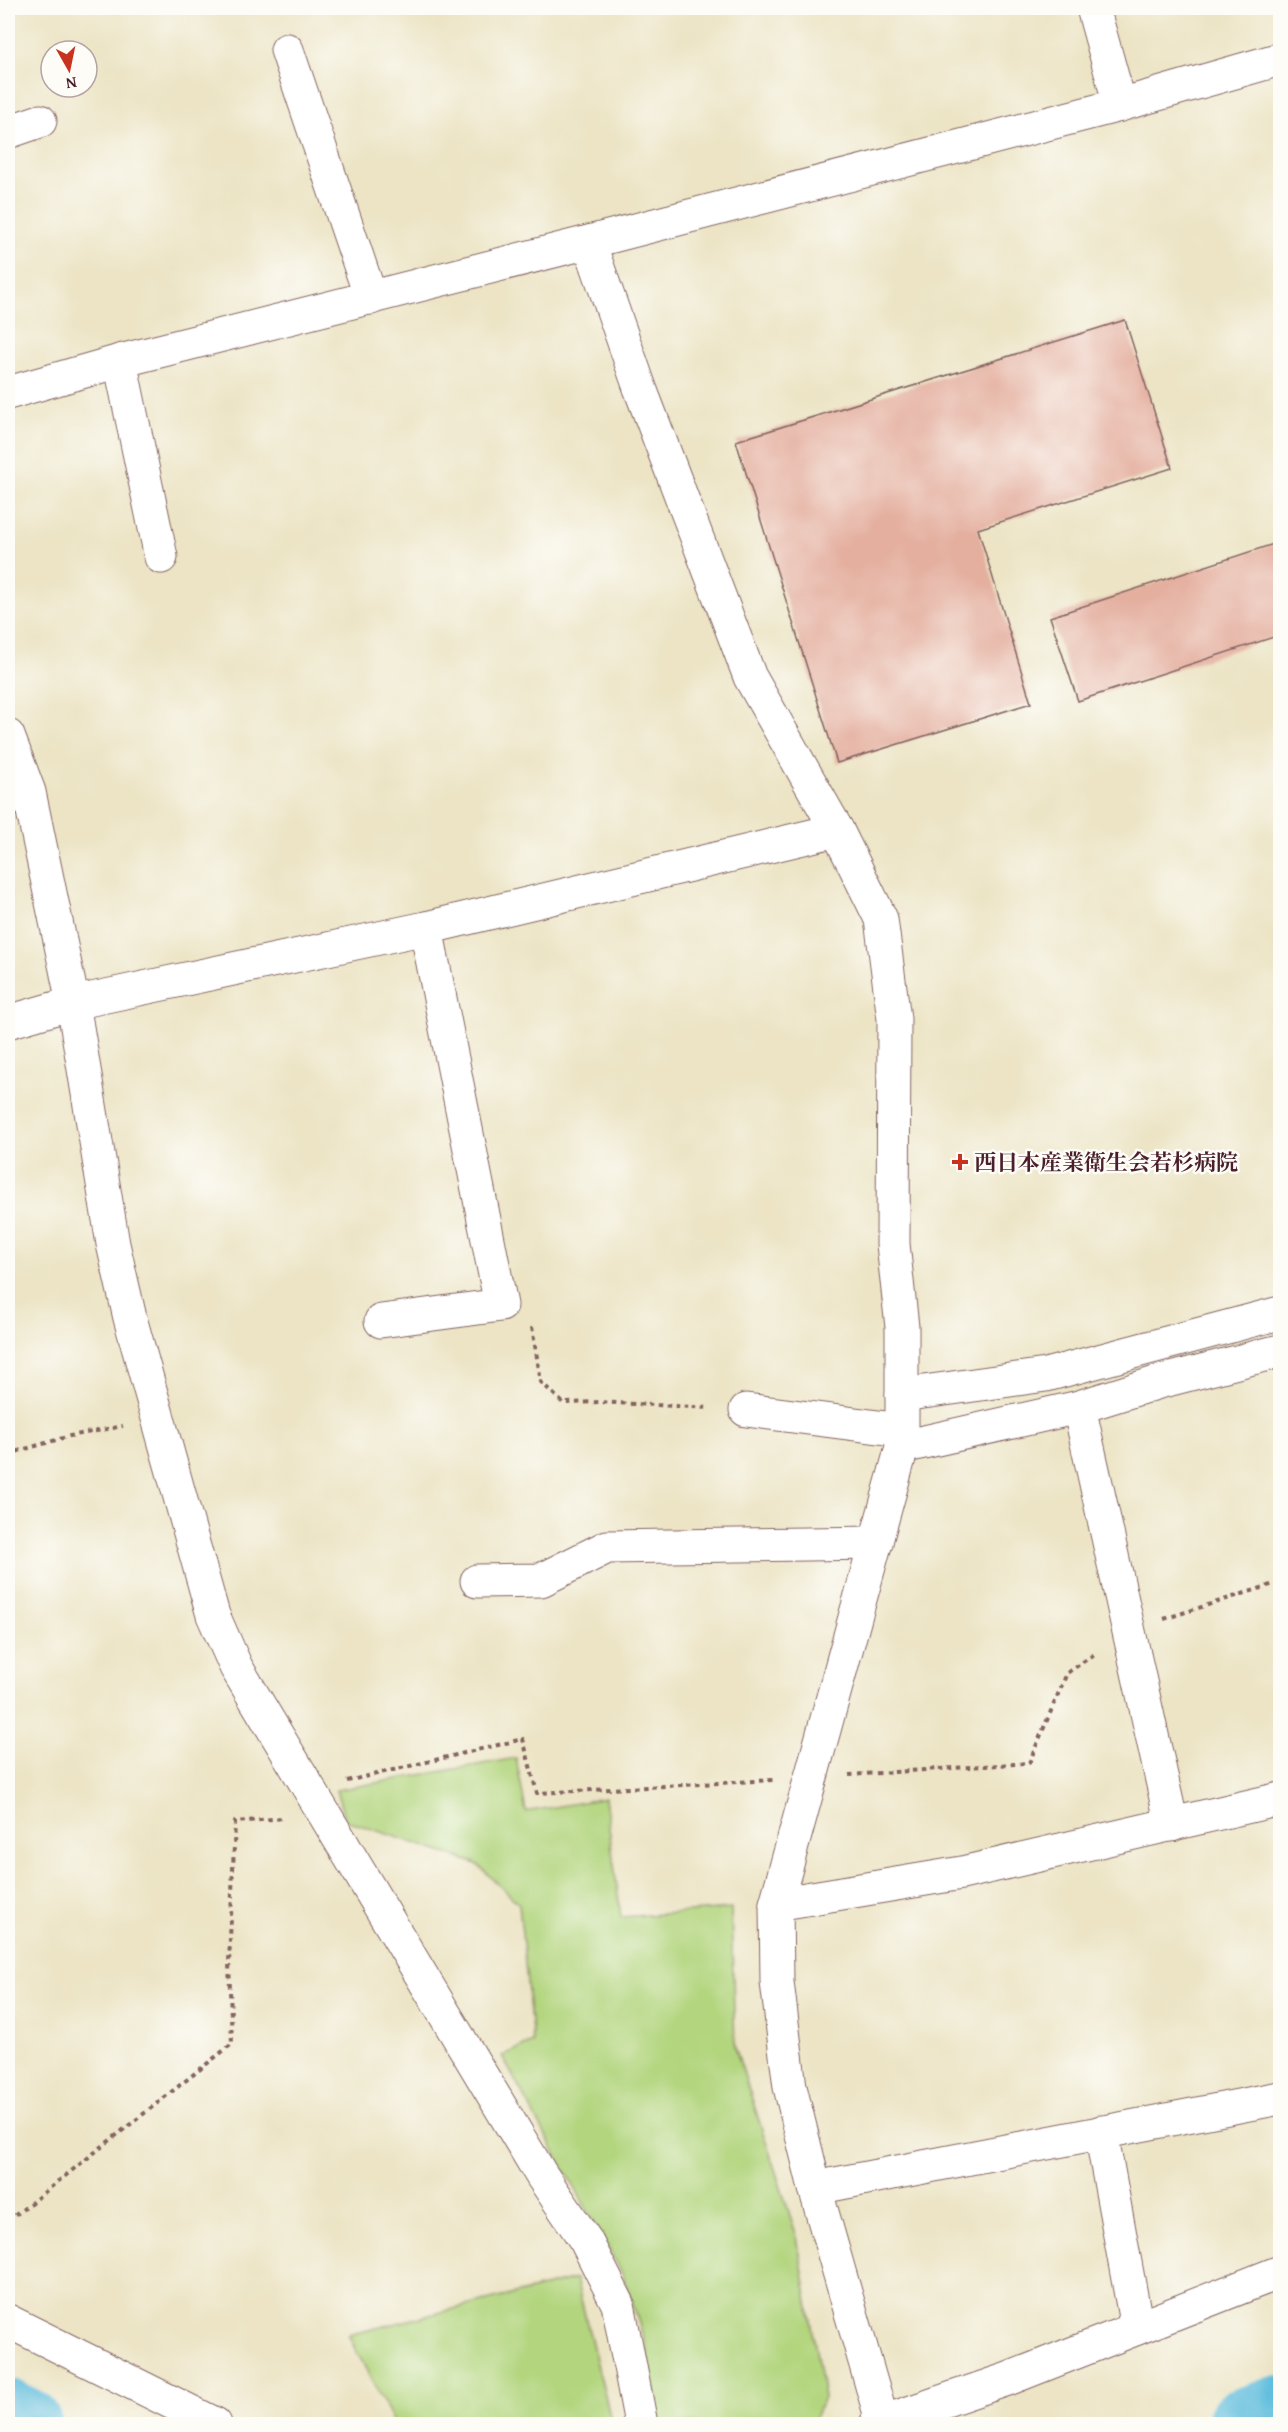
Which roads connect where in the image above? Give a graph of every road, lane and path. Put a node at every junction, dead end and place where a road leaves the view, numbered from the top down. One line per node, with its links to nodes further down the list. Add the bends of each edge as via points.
1 (1093, 8): 4 (street)
2 (287, 50): 8 (street)
3 (1281, 59): 4 (street)
4 (1120, 105): 7 (street)
5 (40, 121): 6 (street)
6 (8, 132)
7 (590, 242): 8 (street); 13 (street, via 640,388 750,677)
8 (370, 298): 9 (street)
9 (120, 361): 10 (street); 11 (street)
10 (8, 393)
11 (162, 557)
12 (8, 736): 15 (street, via 29,792)
13 (837, 830): 14 (street); 21 (street, via 881,920 894,1019 893,1244 902,1327)
14 (426, 928): 15 (street); 17 (street)
15 (73, 1003): 16 (street); 24 (street, via 113,1244)
16 (8, 1022)
17 (501, 1305): 19 (street); 23 (path, via 531,1320 541,1382 563,1403)
18 (1281, 1313): 21 (street, via 1046,1375)
19 (381, 1321)
20 (1281, 1352): 22 (street)
21 (902, 1395): 25 (street)
22 (1078, 1407): 25 (street); 30 (street)
23 (746, 1410): 25 (street)
24 (160, 1420): 26 (path, via 70,1436); 33 (street, via 213,1615 236,1667)
25 (902, 1439): 27 (street)
26 (8, 1454)
27 (876, 1543): 28 (street, via 607,1547 541,1580); 31 (street)
28 (477, 1581)
29 (1281, 1582): 30 (path)
30 (1128, 1631): 31 (path, via 1067,1673 1029,1763); 34 (street)
31 (810, 1778): 33 (path, via 537,1793 523,1739); 35 (street)
32 (1281, 1800): 34 (street)
33 (318, 1802): 39 (path, via 235,1822 229,1963 231,2044); 44 (street, via 542,2176 586,2241 618,2304)
34 (1172, 1825): 35 (street, via 962,1873)
35 (776, 1904): 38 (street, via 777,1982 790,2087)
36 (1281, 2098): 37 (street)
37 (1101, 2132): 38 (street); 42 (street)
38 (815, 2188): 45 (street)
39 (8, 2221)
40 (1281, 2272): 42 (street)
41 (8, 2321): 43 (street)
42 (1137, 2328): 45 (street)
43 (215, 2424)
44 (641, 2424)
45 (880, 2424)

